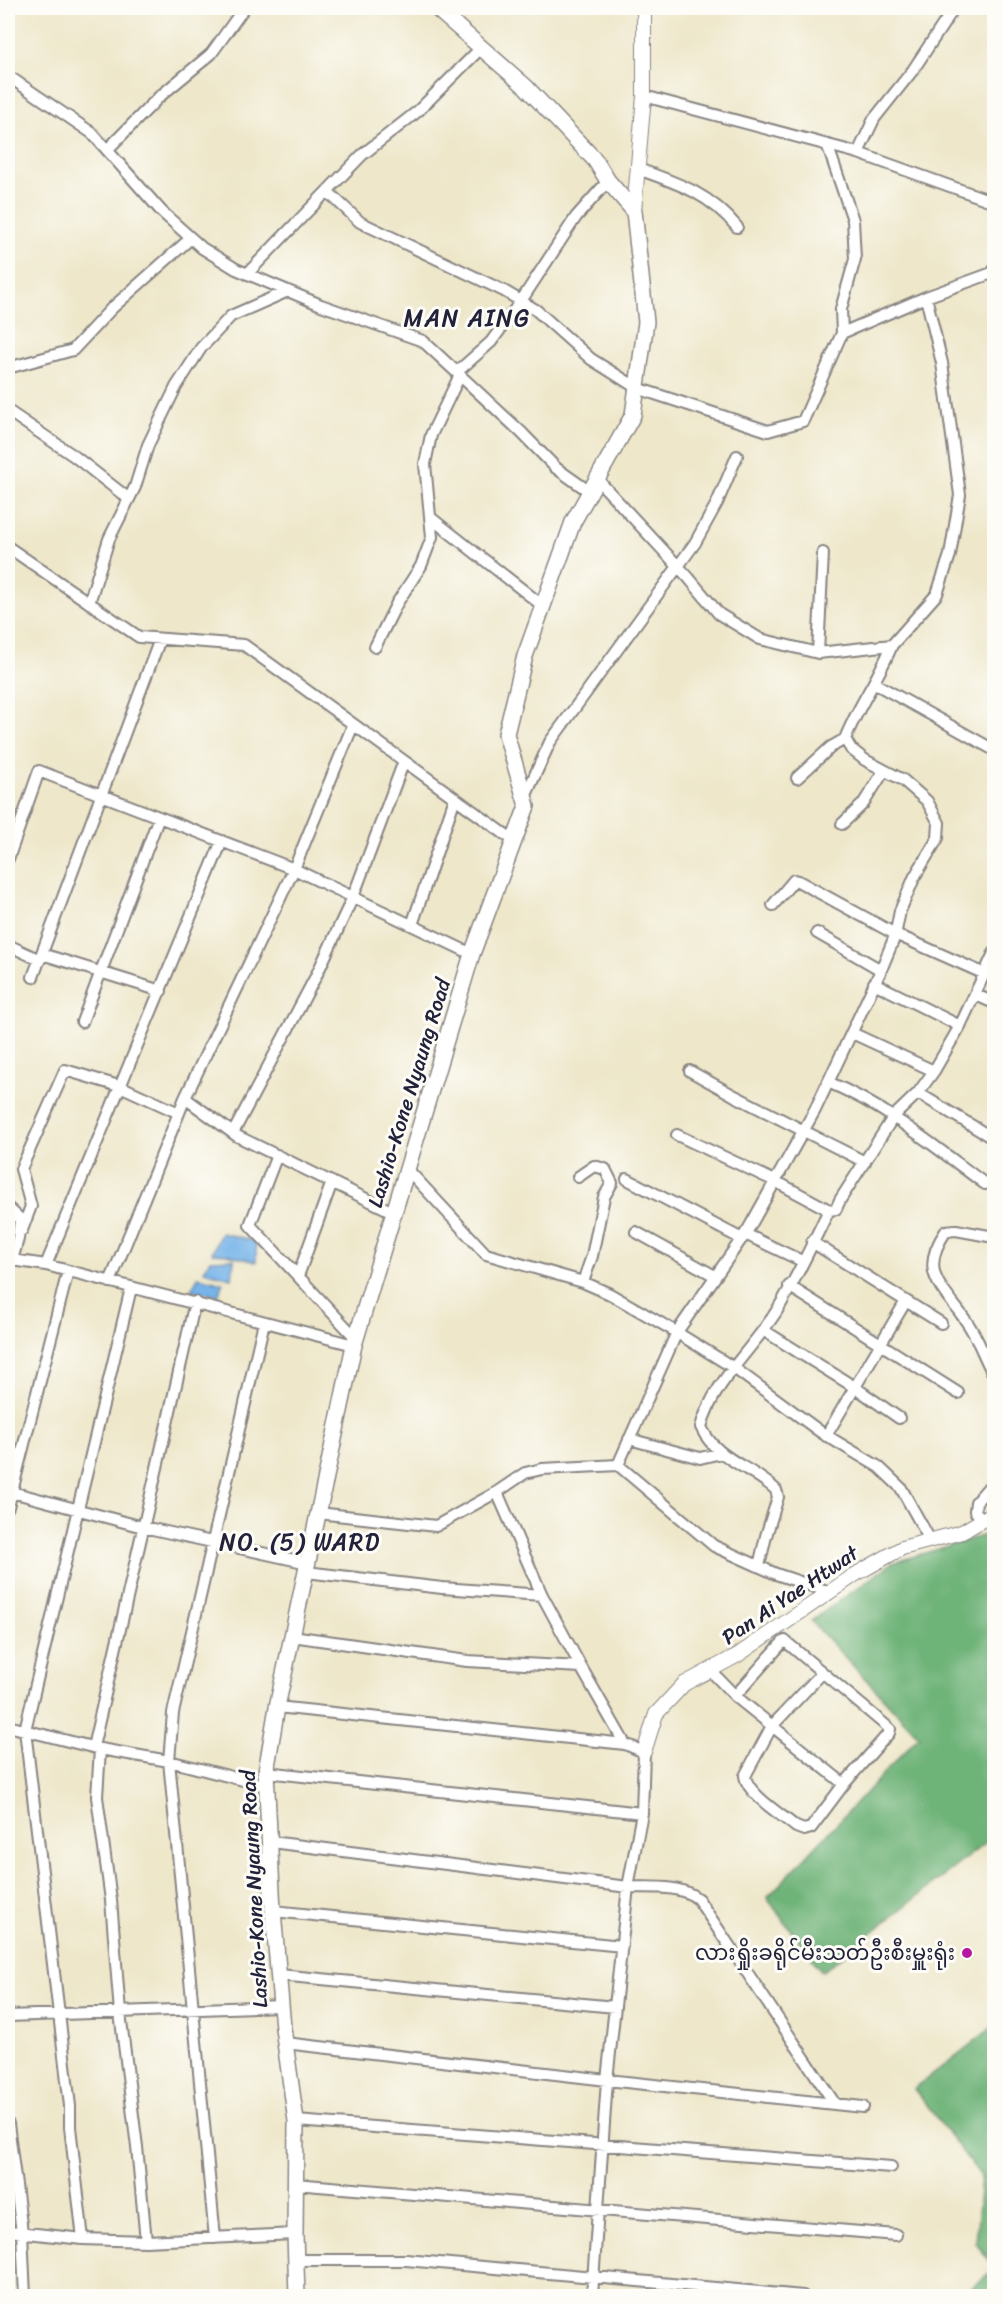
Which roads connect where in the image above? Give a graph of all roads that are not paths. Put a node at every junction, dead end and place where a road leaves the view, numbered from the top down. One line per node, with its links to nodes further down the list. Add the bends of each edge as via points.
1 (244, 8): 9 (street, via 211,54 159,97)
2 (436, 8): 5 (main road)
3 (644, 8): 7 (street)
4 (954, 8): 10 (street, via 874,119)
5 (482, 47): 12 (main road, via 595,160); 13 (street, via 418,111 362,154)
6 (8, 76): 9 (street, via 92,133)
7 (644, 96): 8 (street); 11 (street)
8 (828, 147): 10 (street); 23 (street, via 853,220 855,259 841,309)
9 (107, 150): 17 (street, via 162,212)
10 (858, 153): 14 (street)
11 (638, 169): 15 (street); 16 (street, via 689,187 726,213)
12 (608, 181): 15 (main road); 22 (street, via 576,217)
13 (327, 191): 19 (street); 22 (street, via 360,222)
14 (994, 202)
15 (634, 212): 26 (main road, Lashio-Kone Nyaung Road, via 646,322)
16 (737, 227)
17 (191, 238): 19 (street, via 201,248); 24 (street, via 111,309 73,350)
18 (994, 270): 21 (street)
19 (247, 274): 20 (street)
20 (288, 291): 25 (street, via 423,341); 30 (street, via 231,316 201,348 176,387 148,445)
21 (926, 297): 23 (street); 38 (street, via 942,363 960,495 950,555 937,594)
22 (521, 301): 25 (street, via 491,342); 26 (street, via 591,359)
23 (842, 333): 26 (street, via 803,421 768,431)
24 (8, 369)
25 (458, 374): 29 (street, via 556,468); 31 (street, via 431,435 425,464)
26 (637, 388): 29 (main road, Lashio-Kone Nyaung Road, via 633,415)
27 (8, 411): 30 (street)
28 (737, 456): 34 (street, via 717,503)
29 (593, 485): 34 (street); 36 (main road, Lashio-Kone Nyaung Road, via 573,522)
30 (129, 500): 35 (street, via 109,539)
31 (431, 519): 36 (street); 39 (street, via 432,537 421,566)
32 (8, 547): 35 (street)
33 (823, 553): 40 (street)
34 (677, 566): 40 (street, via 719,614 760,639); 49 (street, via 550,742)
35 (89, 603): 37 (street, via 139,637)
36 (543, 606): 49 (main road, Lashio-Kone Nyaung Road, via 525,656 506,734)
37 (160, 639): 42 (street, via 244,645); 48 (street)
38 (892, 645): 40 (street); 41 (street)
39 (375, 647)
40 (818, 653)
41 (874, 683): 43 (street); 44 (street)
42 (353, 725): 45 (street); 56 (street)
43 (844, 739): 46 (street, via 851,749); 47 (street)
44 (994, 750)
45 (404, 761): 50 (street); 57 (street)
46 (884, 771): 52 (street, via 863,804); 61 (street, via 903,780 927,801 939,824 938,838 915,876)
47 (797, 778)
48 (101, 795): 51 (street); 55 (street, via 39,771); 65 (street)
49 (525, 797): 53 (main road, Lashio-Kone Nyaung Road, via 527,806)
50 (455, 798): 53 (street); 59 (street)
51 (159, 817): 54 (street); 67 (street)
52 (842, 824)
53 (513, 840): 64 (main road, Lashio-Kone Nyaung Road)
54 (222, 841): 56 (street); 71 (street)
55 (8, 859)
56 (294, 869): 57 (street); 82 (street)
57 (352, 897): 59 (street); 86 (street, via 316,976)
58 (773, 905): 61 (street, via 794,880)
59 (412, 925): 64 (street)
60 (817, 933): 66 (street)
61 (895, 934): 66 (street); 68 (street)
62 (8, 945): 65 (street)
63 (994, 953): 68 (street)
64 (472, 954): 91 (main road, Lashio-Kone Nyaung Road)
65 (40, 957): 67 (street); 69 (street)
66 (881, 970): 70 (street)
67 (100, 973): 71 (street); 74 (street)
68 (985, 975): 72 (street)
69 (33, 977)
70 (874, 983): 75 (street); 76 (street)
71 (161, 991): 80 (street)
72 (976, 995): 73 (street); 75 (street)
73 (994, 1003)
74 (82, 1022)
75 (960, 1026): 78 (street)
76 (852, 1033): 78 (street); 79 (street)
77 (690, 1071): 85 (street)
78 (934, 1071): 81 (street)
79 (828, 1082): 84 (street); 85 (street)
80 (122, 1087): 83 (street); 103 (street, via 65,1070 21,1169 31,1206); 107 (street)
81 (918, 1093): 84 (street); 88 (street)
82 (185, 1098): 83 (street); 86 (street)
83 (179, 1113): 111 (street)
84 (894, 1116): 90 (street); 96 (street)
85 (803, 1129): 90 (street); 94 (street)
86 (233, 1133): 89 (street)
87 (677, 1135): 94 (street)
88 (994, 1139)
89 (277, 1155): 95 (street); 109 (street, via 250,1225)
90 (865, 1162): 98 (street, via 836,1209)
91 (408, 1170): 99 (main road, Lashio-Kone Nyaung Road); 112 (street, via 486,1254)
92 (578, 1177): 112 (street, via 594,1166 605,1169 612,1183 604,1197)
93 (627, 1179): 101 (street)
94 (775, 1181): 98 (street); 101 (street)
95 (332, 1182): 99 (street); 109 (street)
96 (984, 1184)
97 (8, 1208): 103 (street, via 20,1219)
98 (829, 1210): 104 (street)
99 (395, 1213): 121 (main road, Lashio-Kone Nyaung Road)
100 (636, 1232): 110 (street)
101 (744, 1237): 106 (street); 110 (street)
102 (994, 1237): 124 (street, via 946,1231 932,1259 933,1276 967,1322)
103 (18, 1239): 105 (street)
104 (812, 1242): 106 (street); 115 (street)
105 (10, 1259): 107 (street)
106 (802, 1261): 113 (street)
107 (46, 1265): 108 (street)
108 (68, 1271): 111 (street); 133 (street, via 44,1373)
109 (298, 1276): 121 (street)
110 (715, 1276): 120 (street)
111 (110, 1282): 114 (street)
112 (583, 1282): 120 (street)
113 (789, 1286): 119 (street); 122 (street)
114 (131, 1288): 116 (street); 136 (street)
115 (906, 1301): 118 (street); 122 (street)
116 (195, 1302): 117 (street); 139 (street)
117 (264, 1322): 121 (street); 141 (street)
118 (941, 1323)
119 (763, 1330): 123 (street); 125 (street)
120 (677, 1332): 123 (street); 129 (street)
121 (355, 1342): 137 (main road, Lashio-Kone Nyaung Road)
122 (882, 1343): 125 (street); 126 (street)
123 (734, 1368): 128 (street); 130 (street, via 701,1427 707,1440)
124 (994, 1375)
125 (856, 1388): 127 (street); 128 (street)
126 (958, 1394)
127 (898, 1418)
128 (826, 1436): 140 (street, via 879,1467 901,1488)
129 (629, 1439): 130 (street, via 700,1458); 131 (street)
130 (722, 1454): 142 (street, via 776,1490 778,1497)
131 (618, 1465): 134 (street, via 542,1469 525,1473); 142 (street, via 714,1546)
132 (994, 1481): 138 (street, via 976,1502 975,1511)
133 (9, 1491): 135 (street); 136 (street)
134 (497, 1492): 137 (street, via 436,1526); 145 (street)
135 (8, 1507)
136 (78, 1510): 139 (street); 154 (street)
137 (318, 1513): 143 (main road, Lashio-Kone Nyaung Road)
138 (989, 1516): 140 (street, Pan Ai Yae Htwat, via 962,1532)
139 (143, 1527): 141 (street); 156 (street)
140 (930, 1540): 144 (street, Pan Ai Yae Htwat, via 902,1548)
141 (213, 1541): 143 (street); 158 (street, via 173,1713)
142 (759, 1566): 144 (street)
143 (307, 1568): 145 (street, via 442,1588); 146 (main road, Lashio-Kone Nyaung Road)
144 (830, 1592): 148 (street, Pan Ai Yae Htwat)
145 (542, 1595): 147 (street)
146 (292, 1636): 147 (street, via 467,1661); 151 (main road, Lashio-Kone Nyaung Road)
147 (581, 1667): 155 (street)
148 (711, 1671): 150 (street); 157 (street, Pan Ai Yae Htwat, via 684,1684 656,1714)
149 (822, 1673): 150 (street, via 785,1641); 153 (street); 160 (street, via 890,1729)
150 (735, 1696): 153 (street)
151 (277, 1707): 155 (street); 159 (main road, Lashio-Kone Nyaung Road)
152 (8, 1726): 154 (street)
153 (772, 1726): 160 (street); 160 (street, via 747,1770 746,1784 752,1791 804,1830 811,1828)
154 (25, 1730): 156 (street); 171 (street)
155 (625, 1744): 157 (street)
156 (97, 1748): 158 (street); 170 (street, via 97,1797 111,1900)
157 (644, 1752): 161 (street)
158 (169, 1761): 159 (street); 169 (street)
159 (267, 1779): 161 (street); 162 (main road, Lashio-Kone Nyaung Road)
160 (844, 1785)
161 (642, 1813): 163 (street)
162 (271, 1842): 163 (street); 164 (main road, Lashio-Kone Nyaung Road)
163 (627, 1887): 165 (street); 175 (street, via 681,1889 698,1899)
164 (273, 1911): 165 (street); 166 (main road, Lashio-Kone Nyaung Road)
165 (622, 1946): 168 (street)
166 (279, 1975): 167 (main road, Lashio-Kone Nyaung Road); 168 (street)
167 (281, 2006): 169 (street); 173 (main road, Lashio-Kone Nyaung Road)
168 (615, 2007): 174 (street)
169 (194, 2009): 170 (street); 187 (street)
170 (120, 2013): 171 (street); 189 (street)
171 (59, 2015): 172 (street); 188 (street)
172 (8, 2016)
173 (285, 2043): 174 (street); 177 (main road, Lashio-Kone Nyaung Road)
174 (607, 2080): 175 (street); 179 (street)
175 (835, 2104): 176 (street)
176 (864, 2107)
177 (296, 2121): 179 (street); 181 (main road, Lashio-Kone Nyaung Road)
178 (8, 2124): 184 (street)
179 (603, 2144): 180 (street); 182 (street)
180 (891, 2167)
181 (295, 2184): 182 (street); 185 (main road, Lashio-Kone Nyaung Road)
182 (598, 2210): 186 (street); 191 (street)
183 (8, 2231): 184 (street)
184 (22, 2232): 188 (street); 192 (street)
185 (295, 2234): 187 (street); 190 (main road, Lashio-Kone Nyaung Road)
186 (896, 2235)
187 (215, 2238): 189 (street)
188 (83, 2239): 189 (street)
189 (146, 2241)
190 (295, 2260): 191 (street, via 406,2260); 193 (main road, Lashio-Kone Nyaung Road)
191 (594, 2277): 194 (street); 195 (street)
192 (25, 2296)
193 (297, 2296)
194 (592, 2296)
195 (799, 2296)

